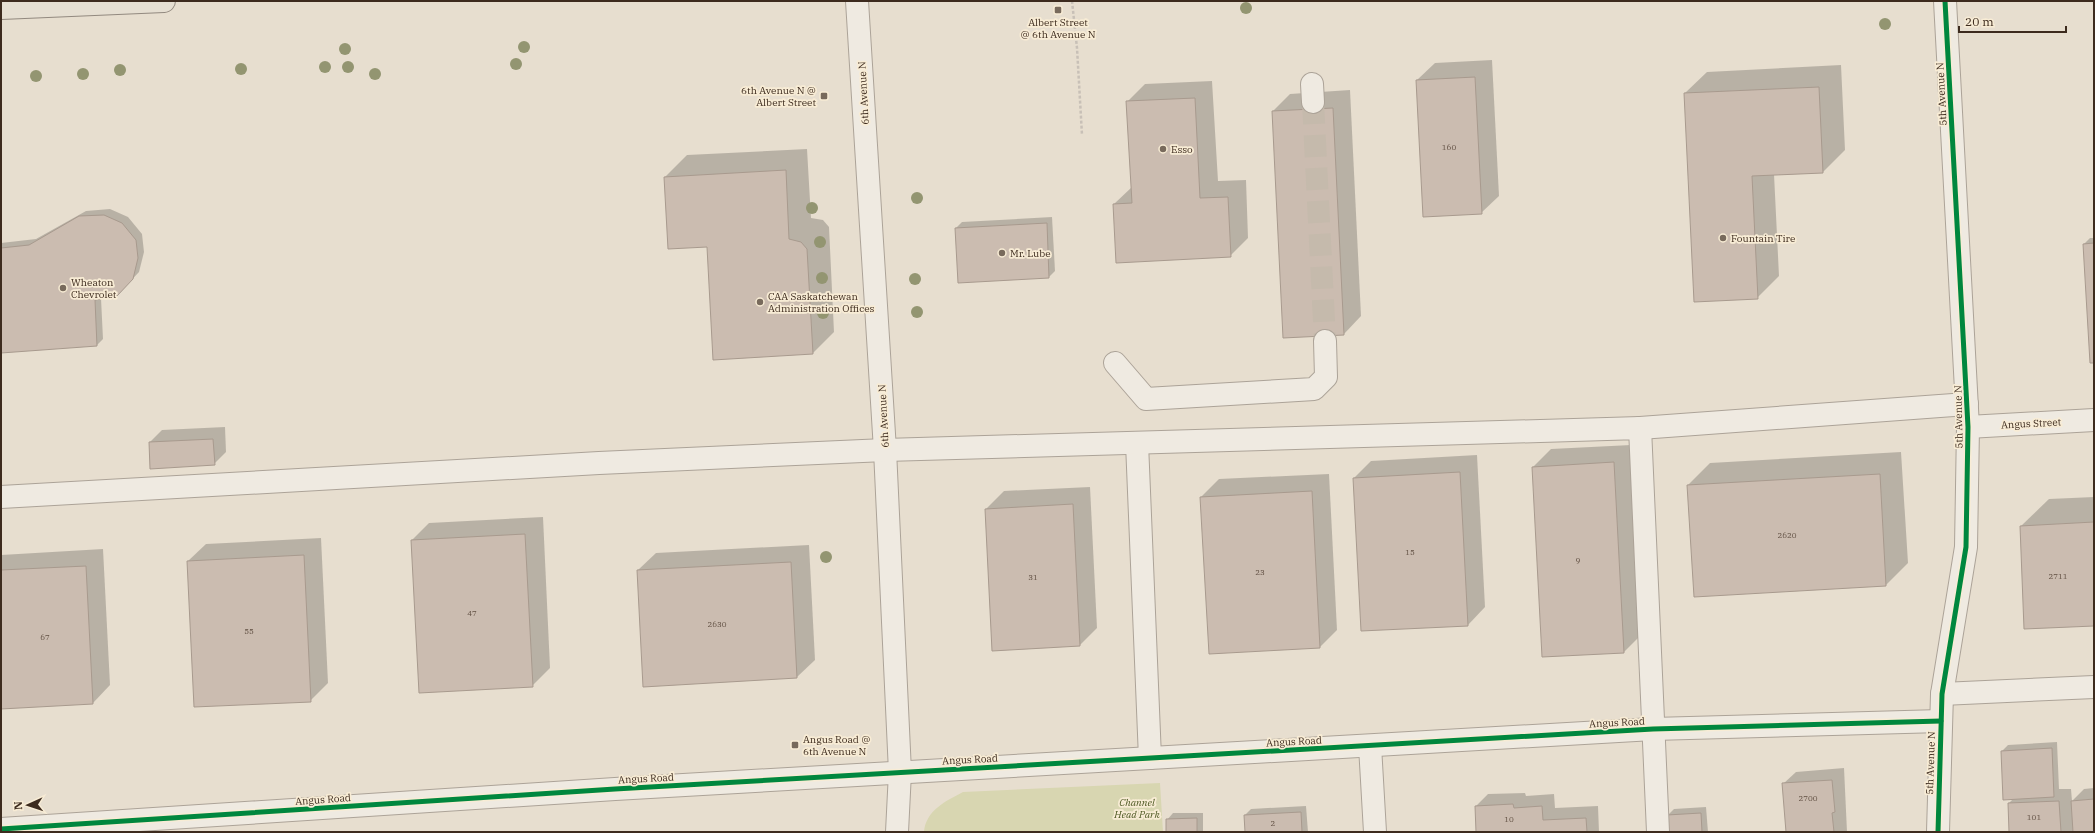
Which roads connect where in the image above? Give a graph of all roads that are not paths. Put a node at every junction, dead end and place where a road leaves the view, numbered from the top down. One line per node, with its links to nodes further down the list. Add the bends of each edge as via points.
1 (164, 1): 4 (main road)
2 (857, 1): 12 (street, 6th Avenue N)
3 (1945, 1): 7 (street, 5th Avenue N)
4 (1, 8)
5 (1325, 341): 6 (street, via 1326,377 1314,389 1146,399)
6 (1115, 364)
7 (1967, 404): 9 (street, 5th Avenue N); 10 (street)
8 (2094, 420): 9 (street, Angus Street)
9 (1968, 427): 15 (street, 5th Avenue N, via 1966,547)
10 (1640, 428): 11 (street); 17 (street)
11 (1137, 443): 12 (street); 19 (street)
12 (886, 450): 13 (street, via 599,463); 20 (street, 6th Avenue N)
13 (1, 497)
14 (2094, 687): 15 (street)
15 (1942, 694): 16 (street, 5th Avenue N)
16 (1941, 721): 17 (street, Angus Road); 26 (street, 5th Avenue N)
17 (1653, 729): 18 (street, Angus Road); 25 (street)
18 (1370, 746): 19 (street, Angus Road); 24 (street)
19 (1150, 758): 20 (street, Angus Road)
20 (900, 772): 21 (street, Angus Road); 23 (street, 6th Avenue N)
21 (82, 828): 22 (street, Angus Road)
22 (1, 829)
23 (897, 832)
24 (1375, 832)
25 (1658, 832)
26 (1938, 832)

